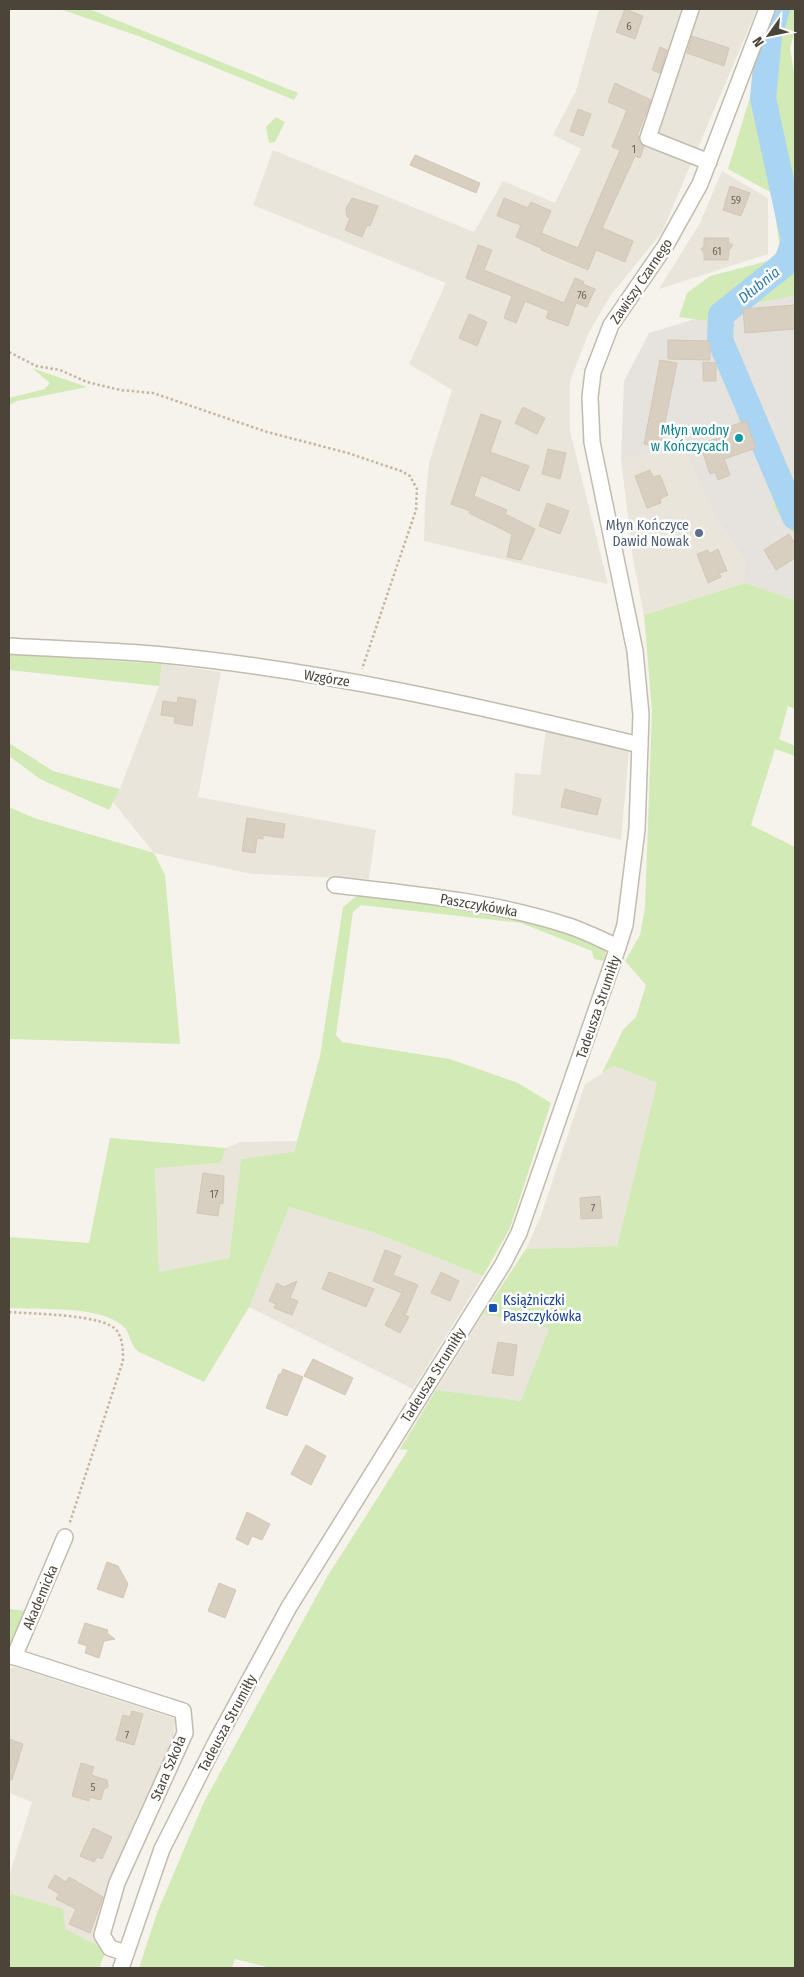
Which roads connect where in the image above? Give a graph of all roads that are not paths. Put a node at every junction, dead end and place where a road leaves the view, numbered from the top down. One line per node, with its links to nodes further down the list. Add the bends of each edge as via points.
1 (692, 9): 3 (street, via 648,138)
2 (767, 9): 3 (street, Zawiszy Czarnego)
3 (709, 162): 5 (street, Zawiszy Czarnego, via 666,245 611,325 595,365 590,396 592,442 639,675)
4 (9, 646): 5 (street, Wzgórze, via 152,654 359,683 444,699)
5 (640, 745): 7 (street, Tadeusza Strumiłły, via 637,829 625,925)
6 (335, 885): 7 (street, Paszczykówka, via 513,910 570,926)
7 (618, 947): 10 (street, Tadeusza Strumiłły, via 519,1233 503,1264 289,1607 162,1849)
8 (65, 1537): 9 (street, Akademicka)
9 (12, 1656): 10 (street, Stara Szkoła, via 183,1711 185,1733 117,1883 102,1935 110,1948)
10 (126, 1953): 11 (street, Tadeusza Strumiłły)
11 (121, 1968)

